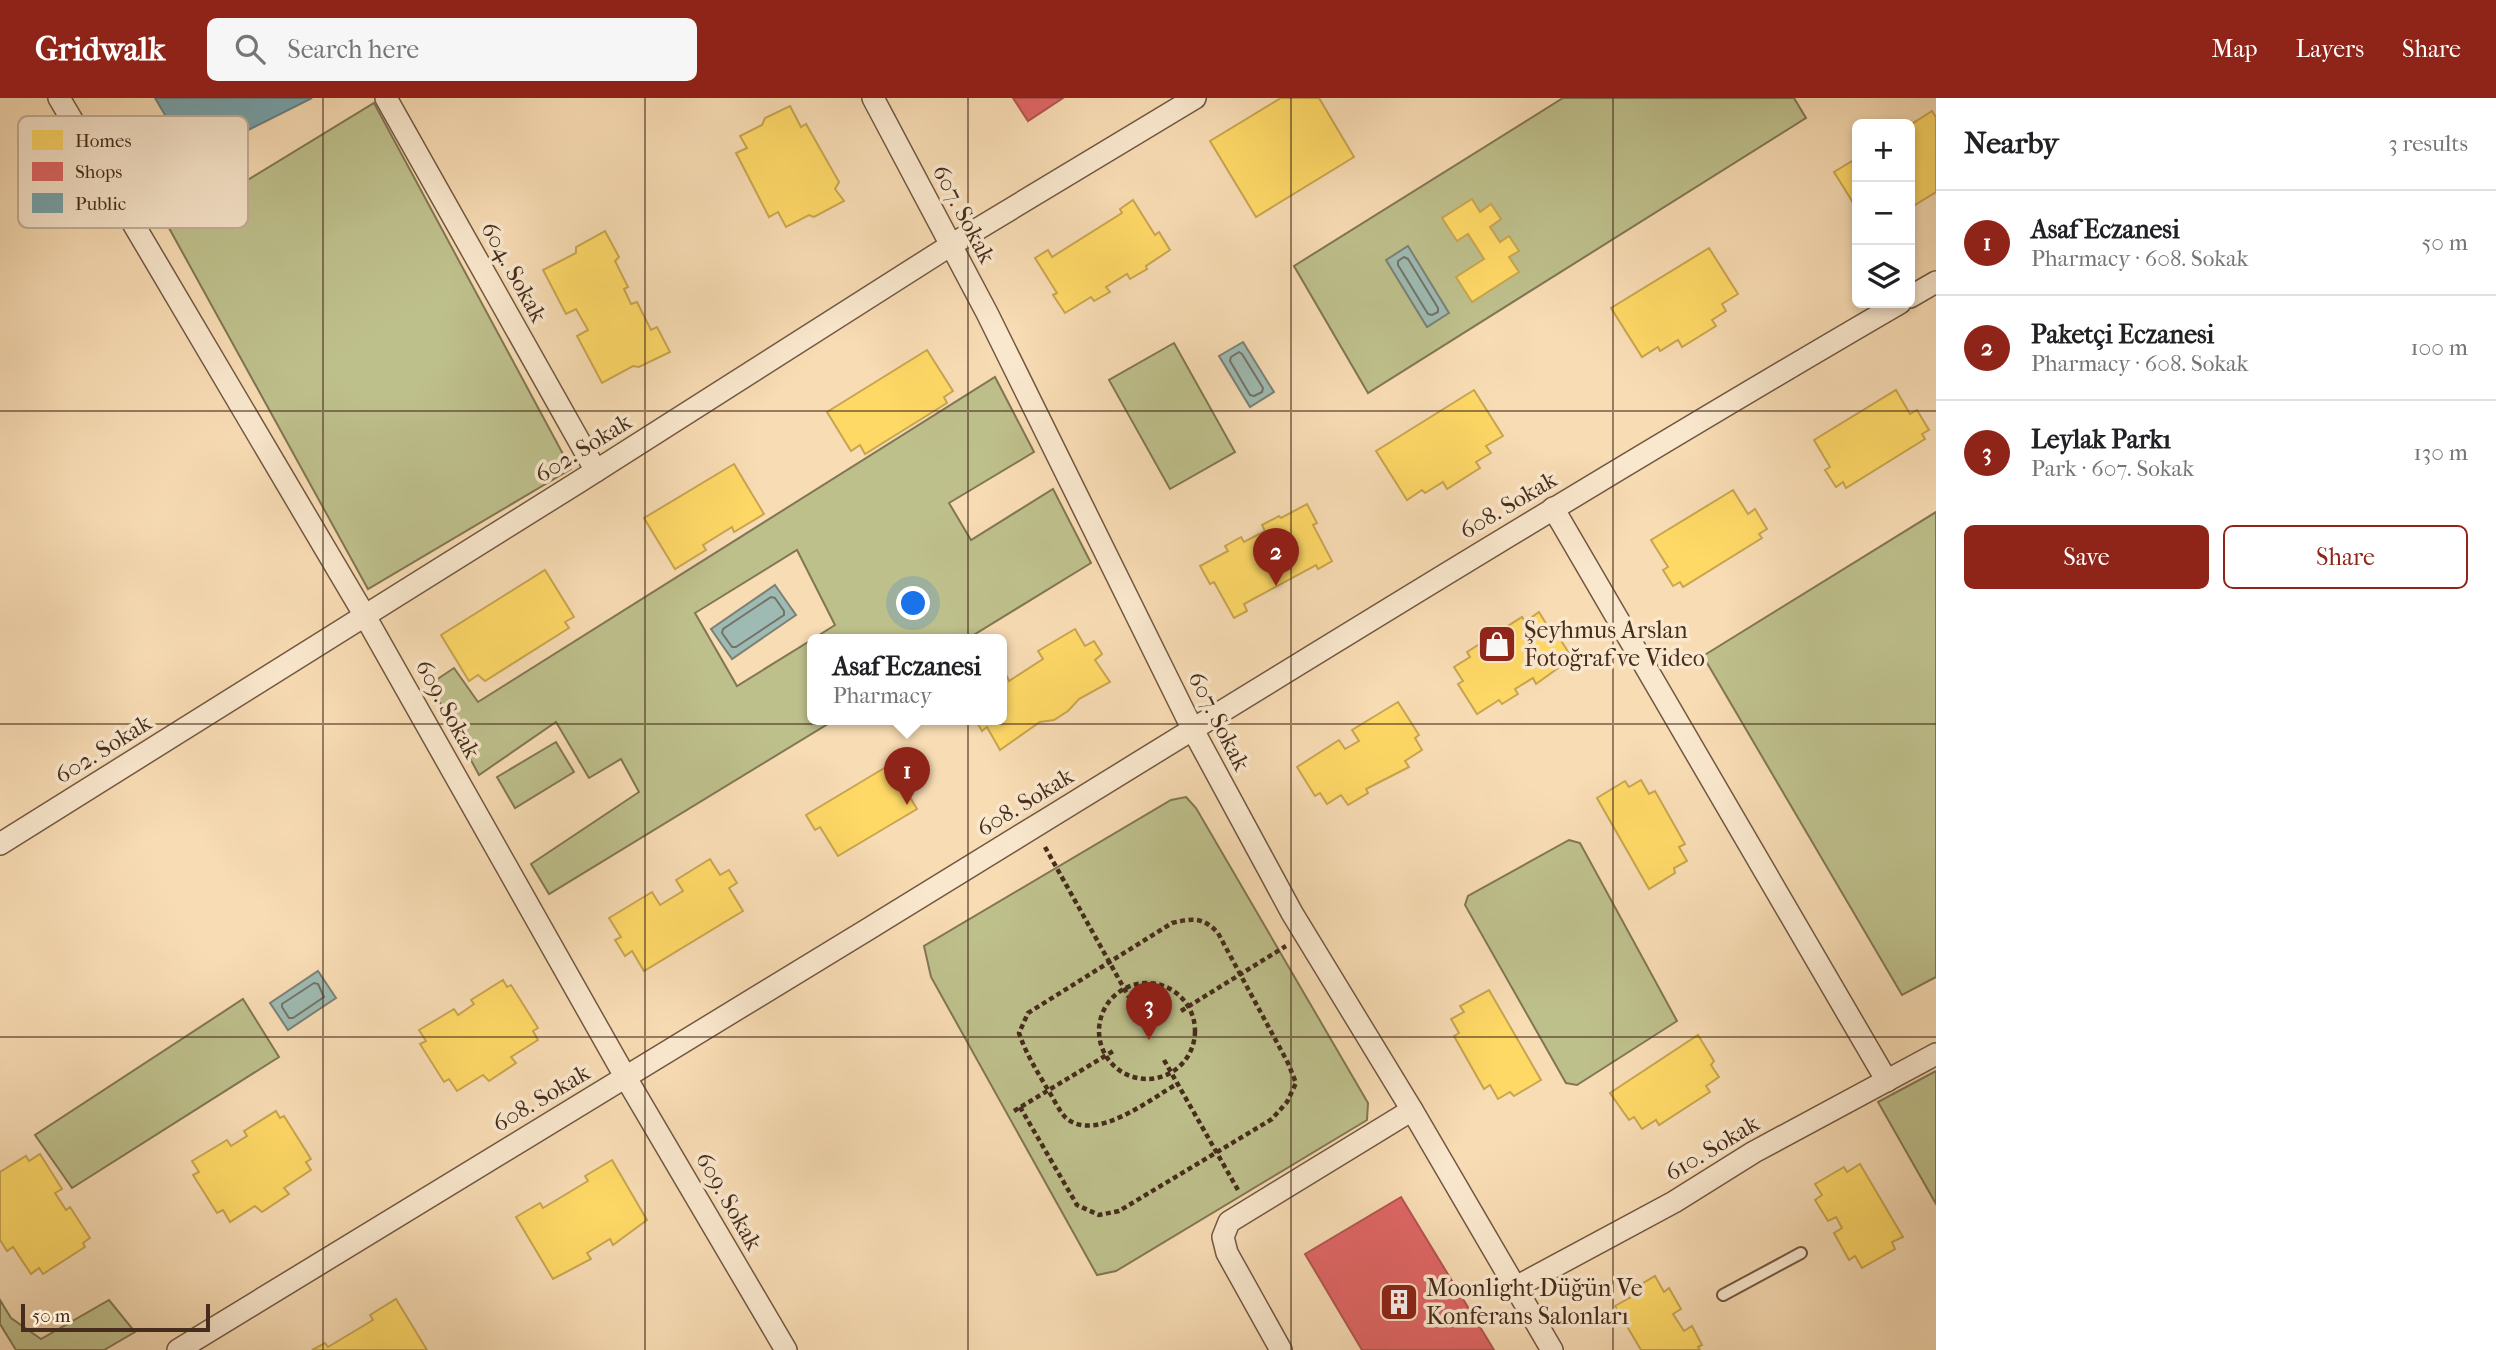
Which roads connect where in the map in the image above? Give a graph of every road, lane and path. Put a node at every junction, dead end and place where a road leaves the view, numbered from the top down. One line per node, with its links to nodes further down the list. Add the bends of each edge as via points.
1 (59, 98): 5 (street, 609. Sokak)
2 (386, 98): 11 (street, 604. Sokak)
3 (873, 98): 7 (street, 607. Sokak)
4 (1195, 98): 7 (street, 602. Sokak)
5 (70, 116)
6 (136, 228): 13 (street, 609. Sokak)
7 (951, 245): 11 (street, 602. Sokak); 14 (street, 607. Sokak)
8 (1936, 282): 9 (street)
9 (1915, 294)
10 (1892, 308): 12 (street, 608. Sokak)
11 (596, 471): 13 (street, 602. Sokak)
12 (1553, 508): 14 (street, 608. Sokak); 30 (street)
13 (365, 615): 16 (street, 602. Sokak); 29 (street, 609. Sokak)
14 (1193, 730): 15 (street, 608. Sokak); 17 (street, 607. Sokak)
15 (1034, 827): 18 (path); 29 (street, 608. Sokak)
16 (0, 844)
17 (1304, 935): 19 (path); 34 (street, 607. Sokak)
18 (1108, 963): 19 (path, via 1172,923 1189,919 1209,922); 20 (path); 32 (path, via 1028,1013 1019,1033)
19 (1242, 974): 22 (path); 36 (path, via 1296,1083 1272,1119)
20 (1123, 989): 21 (path); 22 (path, via 1152,983 1173,991); 26 (path, via 1111,998 1099,1026)
21 (1130, 999)
22 (1189, 1006): 23 (path); 28 (path, via 1195,1035 1191,1050)
23 (1181, 1010)
24 (1115, 1050): 26 (path)
25 (1936, 1054): 30 (street, 610. Sokak)
26 (1106, 1055): 28 (path, via 1115,1067 1135,1077); 32 (path)
27 (1164, 1060): 28 (path)
28 (1171, 1073): 31 (path)
29 (626, 1078): 41 (street, 608. Sokak); 42 (street, 609. Sokak)
30 (1887, 1081): 39 (street, 610. Sokak)
31 (1178, 1084): 32 (path, via 1093,1127 1064,1116); 36 (path)
32 (1048, 1090): 33 (path)
33 (1020, 1107): 35 (path); 36 (path, via 1068,1193 1077,1205 1093,1213 1119,1211)
34 (1412, 1110): 39 (street, 607. Sokak); 43 (street, via 1229,1222 1223,1237 1227,1253)
35 (1014, 1111)
36 (1216, 1152): 37 (path)
37 (1239, 1191)
38 (1801, 1253): 40 (lane)
39 (1516, 1287): 44 (street, 607. Sokak)
40 (1723, 1295)
41 (178, 1350)
42 (786, 1350)
43 (1280, 1350)
44 (1552, 1350)

